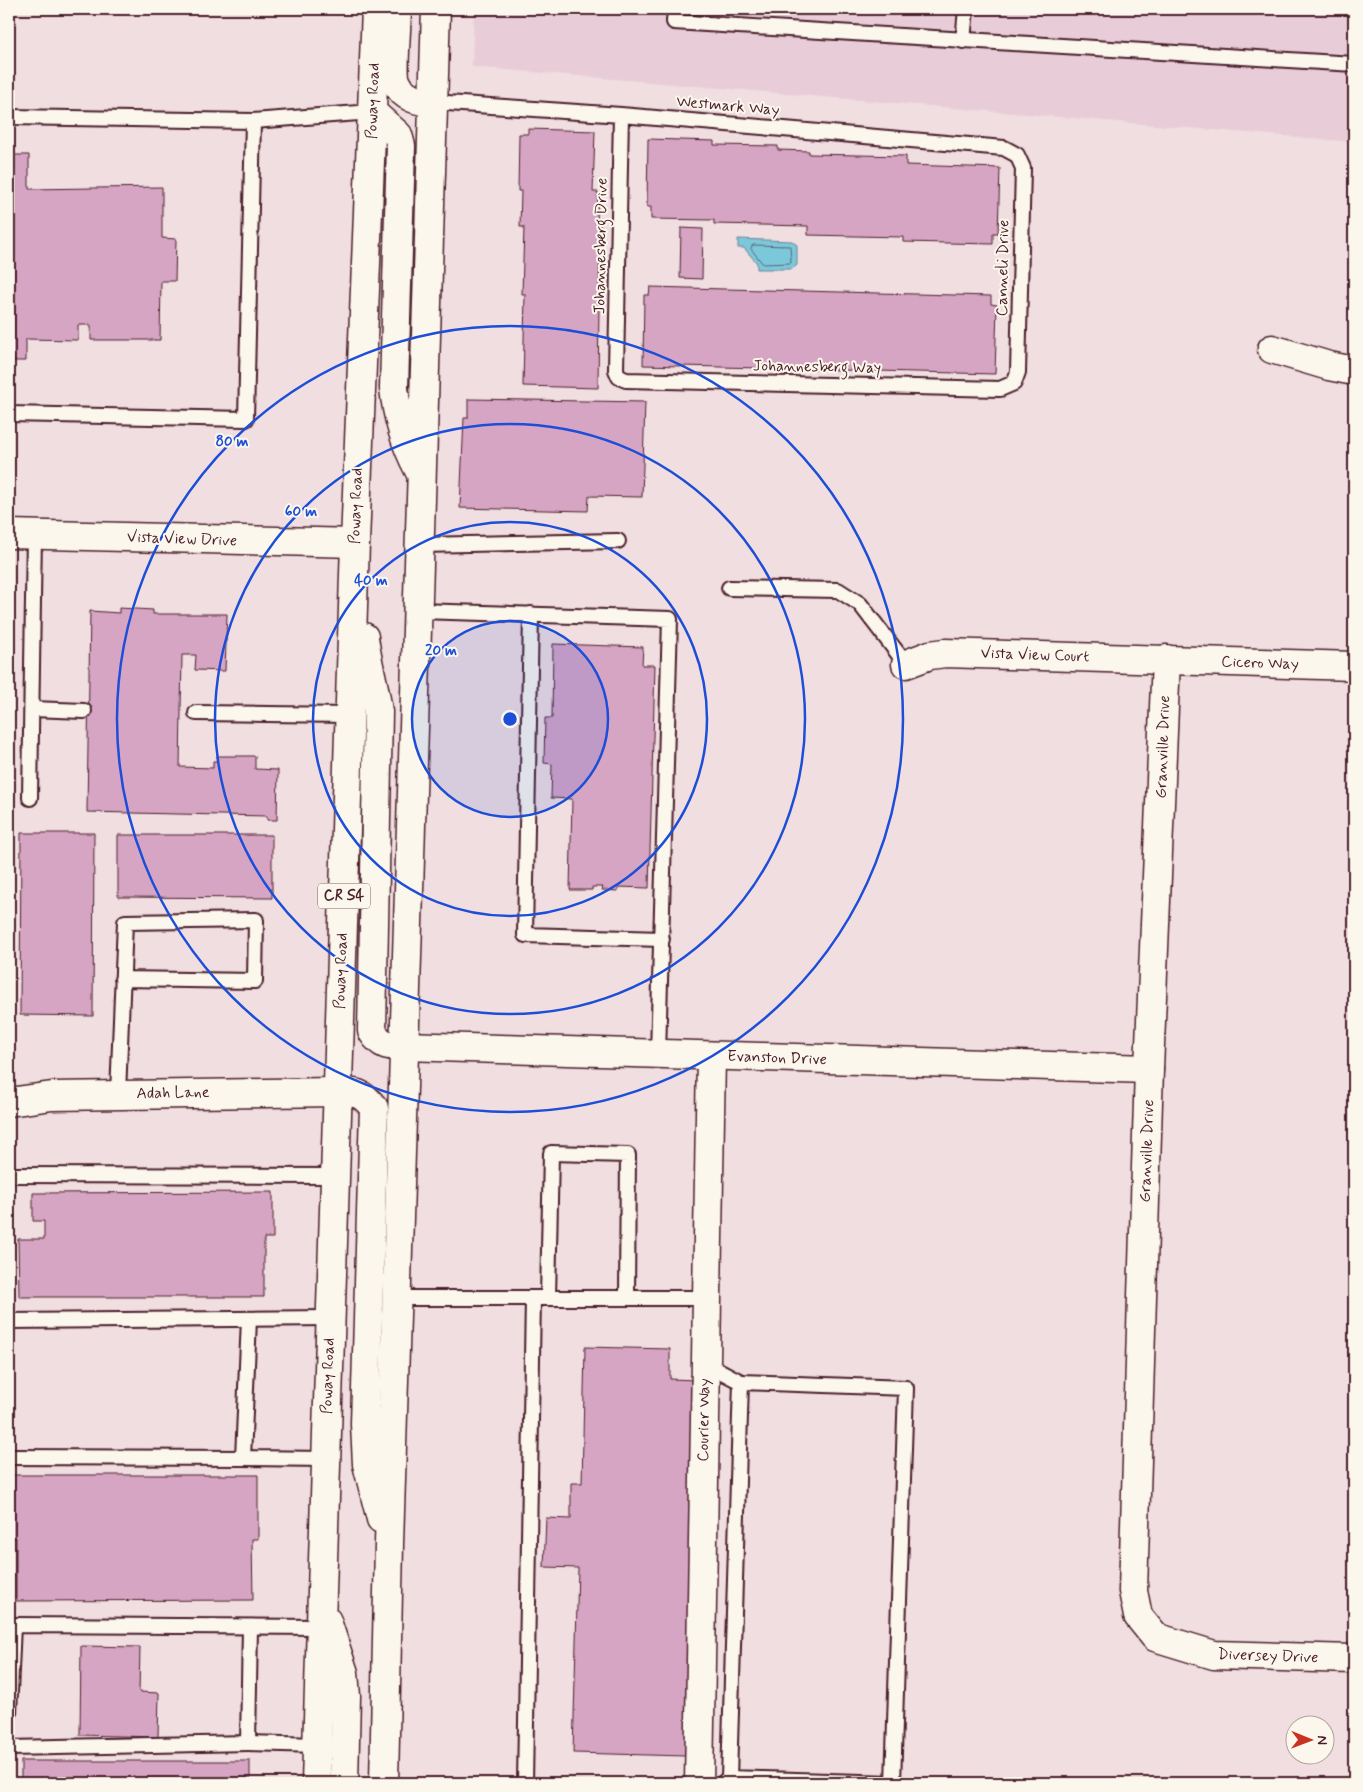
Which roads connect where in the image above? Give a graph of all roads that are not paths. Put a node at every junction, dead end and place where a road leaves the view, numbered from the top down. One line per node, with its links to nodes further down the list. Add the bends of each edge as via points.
1 (376, 9): 9 (main road, Poway Road / CR S4)
2 (397, 9): 8 (main road, via 396,82 405,94 420,101)
3 (436, 9): 8 (main road)
4 (675, 9): 6 (lane, via 674,22)
5 (966, 9): 6 (lane)
6 (963, 41): 7 (lane)
7 (1354, 64)
8 (433, 102): 10 (lane, Westmark Way); 19 (main road)
9 (372, 112): 12 (lane); 19 (main road, via 398,135 401,146 394,388 397,415 410,454); 22 (main road, Poway Road / CR S4)
10 (621, 115): 13 (lane, Westmark Way, via 1004,148); 16 (lane, Johannesberg Drive)
11 (9, 117): 12 (lane)
12 (253, 121): 18 (lane, via 246,419)
13 (1017, 155): 17 (lane, Canneli Drive, via 1023,168 1018,372)
14 (1272, 349): 15 (main road)
15 (1354, 371)
16 (618, 377): 17 (lane, Johannesberg Way, via 626,380 1000,389)
17 (1014, 383)
18 (9, 414)
19 (422, 476): 23 (main road)
20 (22, 534): 22 (main road, Vista View Drive); 30 (lane)
21 (618, 542): 23 (lane)
22 (355, 543): 33 (main road, Poway Road / CR S4); 37 (main road, Evanston Drive, via 368,667 378,712 372,1031 385,1046)
23 (420, 545): 25 (main road)
24 (729, 588): 28 (lane, via 838,590 860,604)
25 (418, 610): 26 (lane); 37 (main road)
26 (531, 614): 35 (lane, via 525,935); 35 (lane, via 670,619)
27 (1166, 659): 28 (main road, Vista View Court, via 944,653); 29 (main road, Cicero Way); 40 (main road, Granville Drive)
28 (906, 664)
29 (1354, 666)
30 (32, 710): 31 (lane); 34 (lane)
31 (84, 711)
32 (196, 713): 33 (lane)
33 (349, 716): 41 (main road, Poway Road / CR S4)
34 (30, 798)
35 (662, 939): 38 (lane)
36 (122, 979): 36 (lane, via 124,922 256,920 255,981); 42 (lane)
37 (405, 1046): 38 (main road, Evanston Drive); 46 (main road)
38 (658, 1054): 39 (main road, Evanston Drive)
39 (711, 1056): 40 (main road, Evanston Drive); 50 (main road, Courier Way)
40 (1149, 1070): 63 (main road, Granville Drive, via 1132,1591 1138,1616)
41 (337, 1092): 42 (main road, Adah Lane); 45 (main road, Poway Road / CR S4); 59 (main road, Adah Lane, via 355,1092 366,1097 374,1108 366,1445)
42 (118, 1094): 43 (main road, Adah Lane, via 52,1096)
43 (9, 1102)
44 (9, 1175): 45 (lane)
45 (335, 1176): 51 (main road, Poway Road / CR S4)
46 (397, 1298): 47 (lane); 59 (main road)
47 (533, 1298): 48 (lane); 73 (lane)
48 (548, 1298): 49 (lane); 49 (lane, via 551,1153 628,1156)
49 (627, 1298): 50 (lane)
50 (706, 1298): 54 (main road, Courier Way)
51 (330, 1318): 52 (lane); 58 (main road, Poway Road / CR S4)
52 (249, 1319): 53 (lane); 57 (lane)
53 (9, 1321)
54 (705, 1363): 55 (lane); 74 (main road, Courier Way)
55 (741, 1382): 69 (lane); 69 (lane, via 906,1388 893,1783)
56 (9, 1457): 57 (lane)
57 (243, 1458): 58 (lane)
58 (326, 1459): 60 (main road, Poway Road / CR S4)
59 (389, 1544): 72 (main road)
60 (321, 1601): 62 (main road, Poway Road / CR S4); 71 (main road, via 344,1673)
61 (250, 1627): 62 (lane); 65 (lane, via 13,1625); 66 (lane)
62 (320, 1628): 67 (main road, Poway Road / CR S4)
63 (1155, 1637): 64 (main road, Diversey Drive, via 1214,1654)
64 (1354, 1659)
65 (9, 1714)
66 (248, 1743): 67 (lane); 68 (lane)
67 (317, 1746): 70 (main road, Poway Road / CR S4)
68 (9, 1748)
69 (726, 1781)
70 (316, 1783)
71 (344, 1783)
72 (384, 1783)
73 (525, 1783)
74 (699, 1783)

